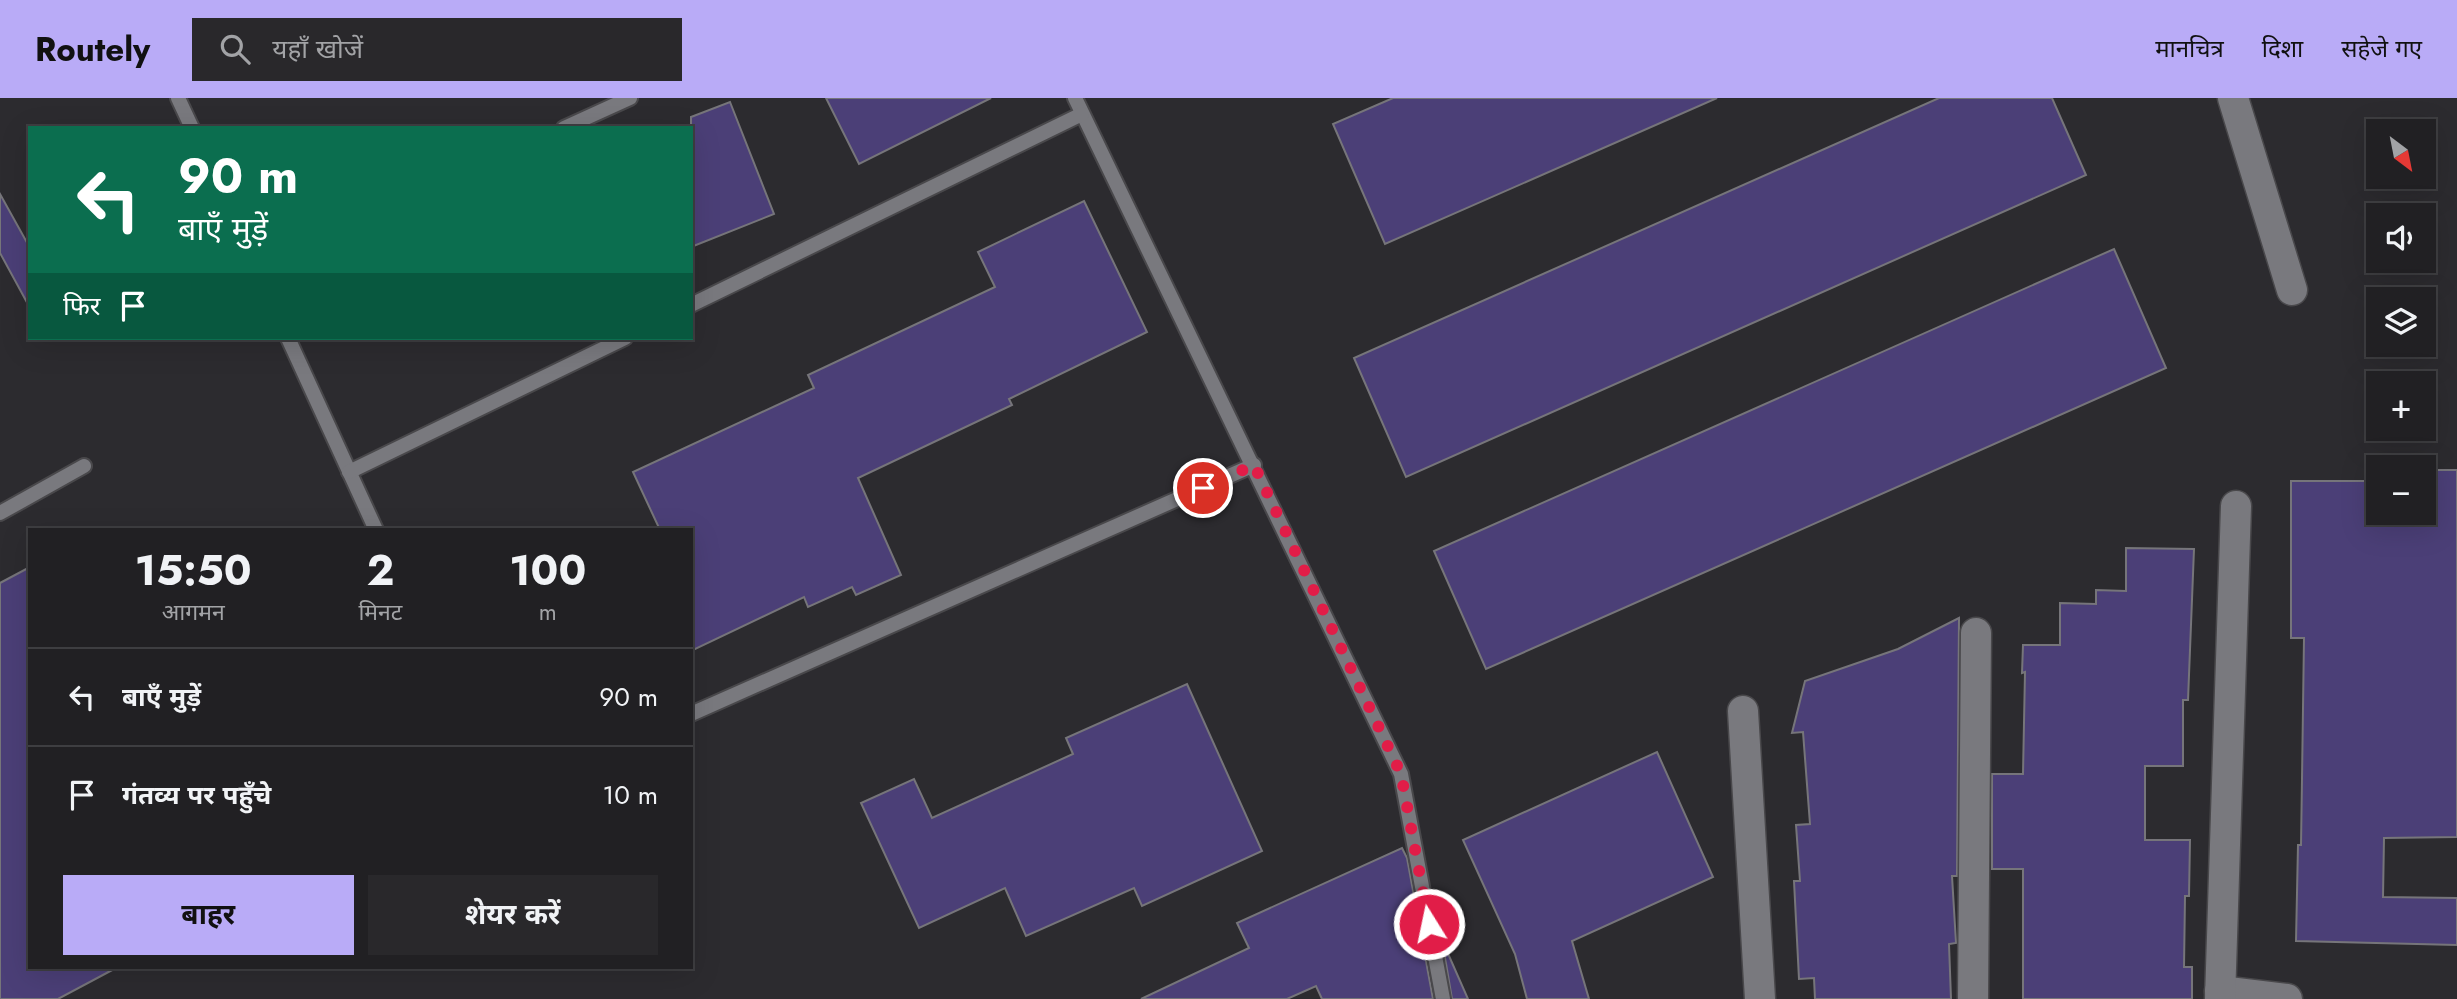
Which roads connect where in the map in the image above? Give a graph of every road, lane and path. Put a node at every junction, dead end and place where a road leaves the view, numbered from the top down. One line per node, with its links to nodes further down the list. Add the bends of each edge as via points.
1 (178, 98): 6 (lane)
2 (630, 98): 7 (lane)
3 (1075, 98): 5 (lane)
4 (2233, 98): 8 (street)
5 (1082, 114): 9 (lane); 12 (lane)
6 (191, 126)
7 (568, 126)
8 (2292, 290)
9 (693, 304)
10 (289, 340): 14 (lane)
11 (621, 340): 14 (lane)
12 (1254, 465): 20 (lane); 22 (lane, via 1401,774)
13 (84, 466): 16 (lane)
14 (349, 472): 17 (lane)
15 (2236, 506): 21 (street)
16 (0, 513)
17 (375, 528)
18 (1976, 633): 24 (street)
19 (1743, 711): 23 (street)
20 (693, 712)
21 (2220, 995): 25 (street)
22 (1443, 999)
23 (1760, 999)
24 (1973, 999)
25 (2287, 999)

